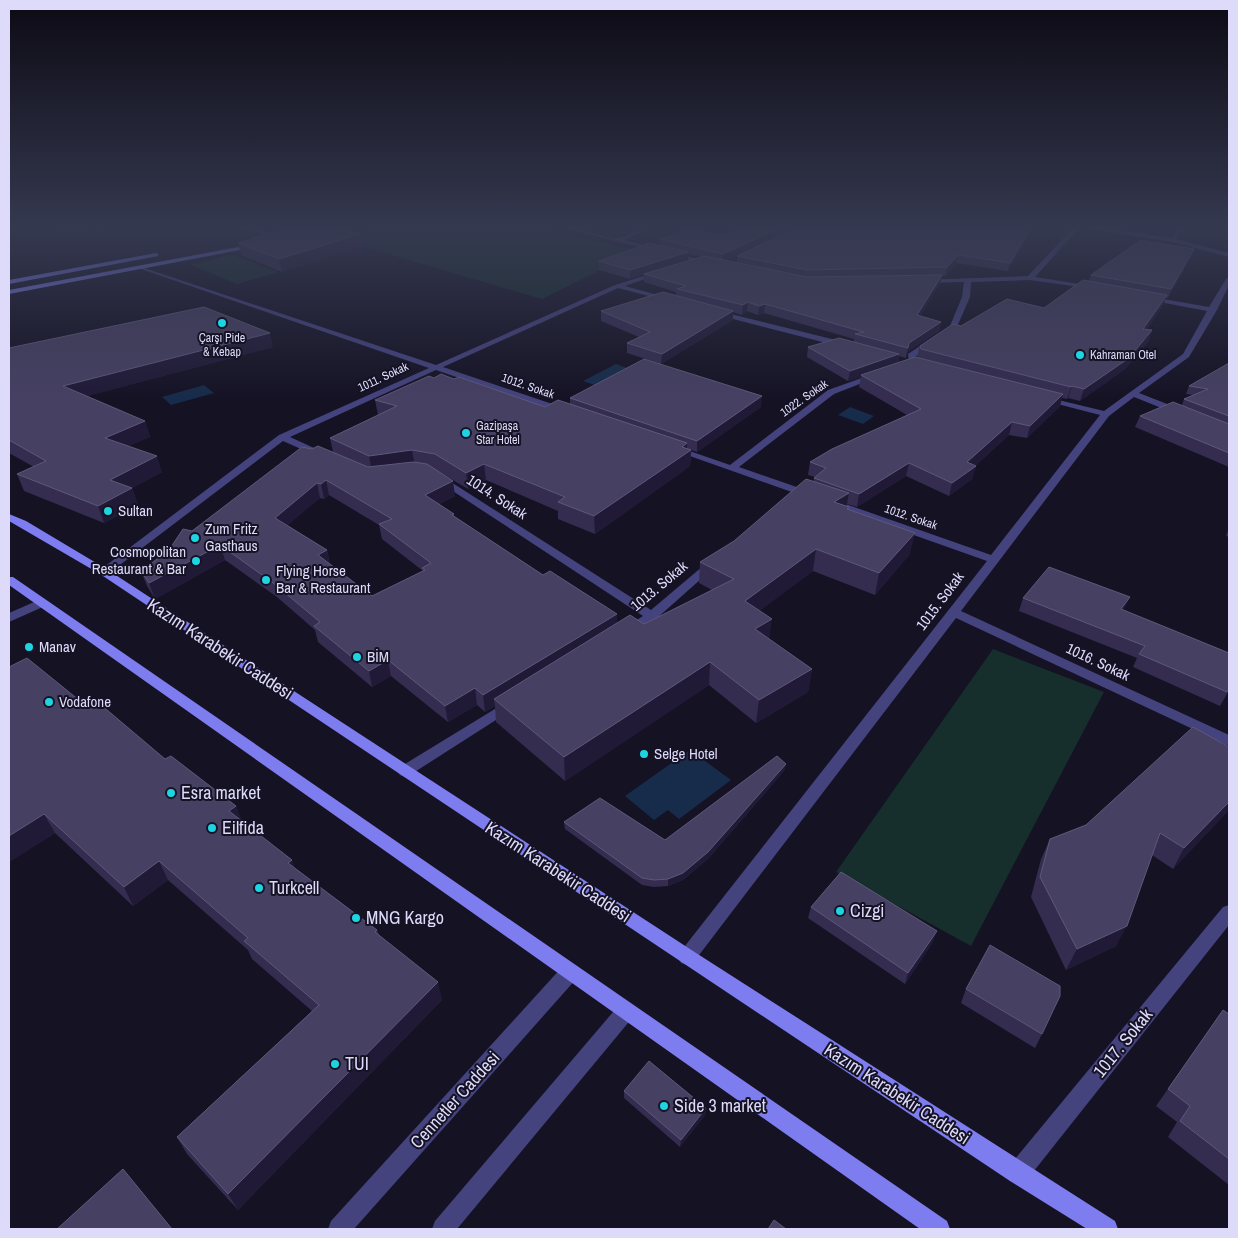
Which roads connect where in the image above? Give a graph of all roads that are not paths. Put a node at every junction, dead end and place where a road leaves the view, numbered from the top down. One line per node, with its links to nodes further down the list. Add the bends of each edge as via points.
1 (47, 285): 9 (main road)
2 (193, 285): 17 (street, 1012. Sokak)
3 (621, 285): 7 (street, 1011. Sokak)
4 (967, 285): 16 (street, via 966,297 953,327 911,356)
5 (1070, 285): 8 (street)
6 (1226, 285): 12 (street, 1015. Sokak)
7 (617, 286): 11 (street); 17 (street, 1011. Sokak)
8 (1101, 290)
9 (9, 292)
10 (1138, 296): 12 (street)
11 (675, 301)
12 (1213, 310): 18 (street, 1015. Sokak, via 1186,355)
13 (713, 311): 14 (street)
14 (856, 348)
15 (894, 358): 16 (street)
16 (918, 364): 26 (street, 1022. Sokak, via 831,392)
17 (436, 367): 20 (street, 1012. Sokak); 23 (street, 1011. Sokak)
18 (1133, 394): 21 (street, 1015. Sokak); 22 (street)
19 (1039, 396): 21 (street)
20 (574, 414)
21 (1106, 414): 32 (street, 1015. Sokak)
22 (1186, 414)
23 (282, 437): 25 (street); 33 (street, 1011. Sokak)
24 (667, 446): 26 (street, 1012. Sokak)
25 (336, 461)
26 (732, 468): 28 (street, 1012. Sokak)
27 (433, 474): 37 (street, 1014. Sokak)
28 (795, 490): 29 (street); 32 (street, 1012. Sokak)
29 (780, 503)
30 (9, 518): 33 (main road, Kazım Karabekir Caddesi)
31 (723, 553): 37 (street, 1013. Sokak)
32 (993, 559): 36 (street, 1015. Sokak)
33 (104, 572): 42 (main road, Kazım Karabekir Caddesi)
34 (9, 580): 35 (main road)
35 (41, 603): 38 (street); 45 (main road)
36 (953, 612): 41 (street, 1016. Sokak); 44 (street, 1015. Sokak)
37 (652, 616): 39 (street, 1013. Sokak)
38 (9, 618)
39 (619, 637)
40 (520, 699): 42 (street)
41 (1229, 741)
42 (405, 771): 44 (main road, Kazım Karabekir Caddesi)
43 (1229, 912): 47 (street, 1017. Sokak)
44 (687, 957): 47 (main road, Kazım Karabekir Caddesi)
45 (570, 972): 46 (main road); 48 (street, Cennetler Caddesi)
46 (626, 1010): 49 (street); 50 (main road)
47 (1018, 1173): 51 (main road, Kazım Karabekir Caddesi)
48 (339, 1229)
49 (443, 1229)
50 (939, 1229)
51 (1107, 1229)

